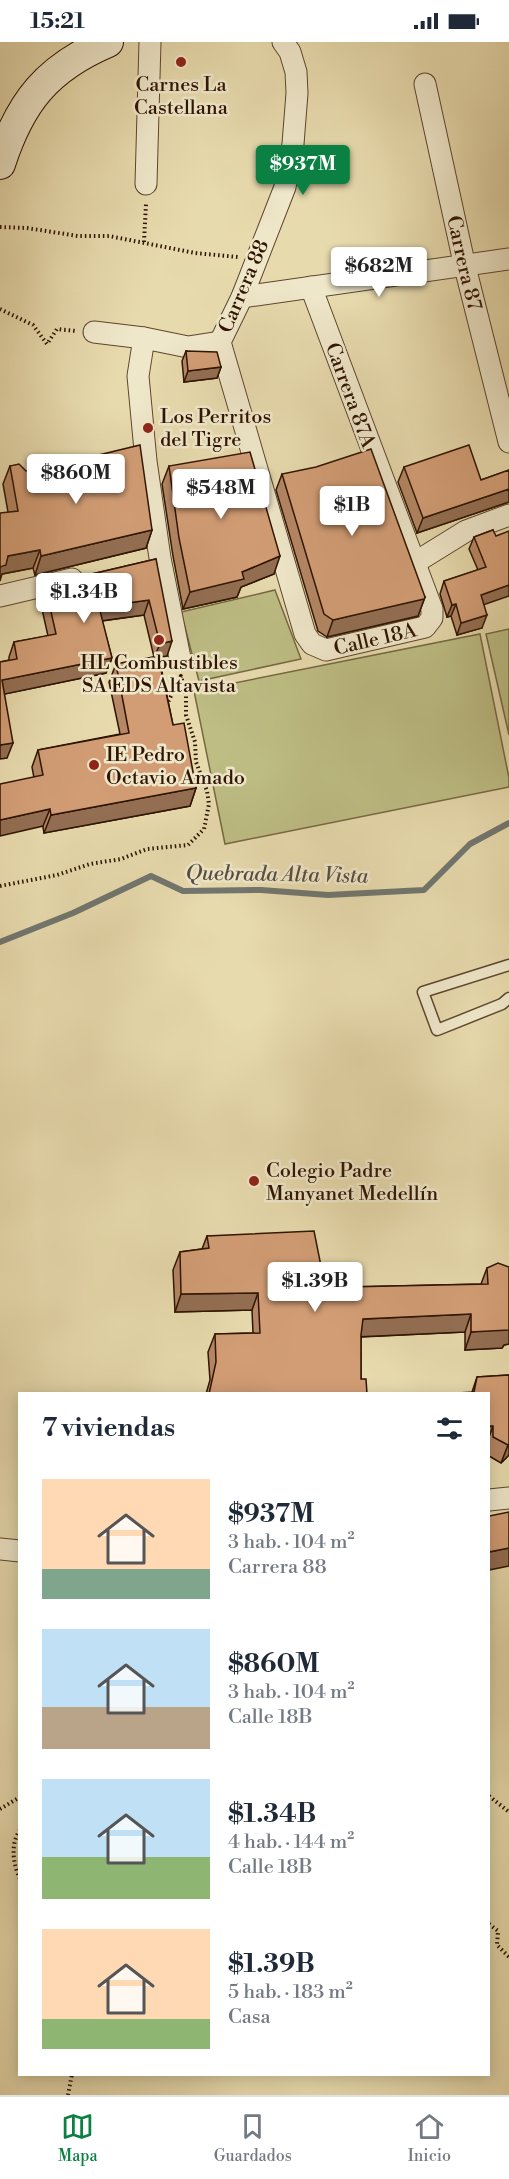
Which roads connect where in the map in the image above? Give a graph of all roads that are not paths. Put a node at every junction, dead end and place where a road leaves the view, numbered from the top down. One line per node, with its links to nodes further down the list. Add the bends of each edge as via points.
1 (108, 42): 5 (street, via 73,59 40,87 16,121)
2 (150, 42): 6 (street)
3 (283, 42): 10 (street, Carrera 88, via 296,72 293,144 285,187)
4 (425, 84): 8 (street, Carrera 87)
5 (0, 164)
6 (146, 184)
7 (509, 259): 8 (street)
8 (465, 267): 9 (street); 14 (street, Carrera 87)
9 (311, 287): 10 (street); 19 (street, Carrera 87A)
10 (242, 297): 13 (street, Carrera 88)
11 (94, 332): 12 (street)
12 (144, 338): 13 (street, via 188,347); 15 (street, via 138,376)
13 (220, 342): 24 (street, Carrera 88)
14 (509, 442)
15 (145, 447): 16 (street); 18 (street)
16 (123, 452)
17 (509, 515): 19 (street, via 466,531)
18 (160, 558): 20 (street); 25 (street)
19 (416, 562): 23 (street, Carrera 87A)
20 (137, 564)
21 (92, 574): 22 (street)
22 (0, 596)
23 (431, 604): 24 (street, Calle 18A, via 432,618 425,627 326,650 312,644)
24 (305, 634)
25 (176, 656)
26 (509, 965): 27 (lane, via 423,992 437,1030)
27 (509, 998)
28 (509, 1498): 29 (street)
29 (490, 1500)
30 (0, 1549): 31 (street)
31 (18, 1551)

